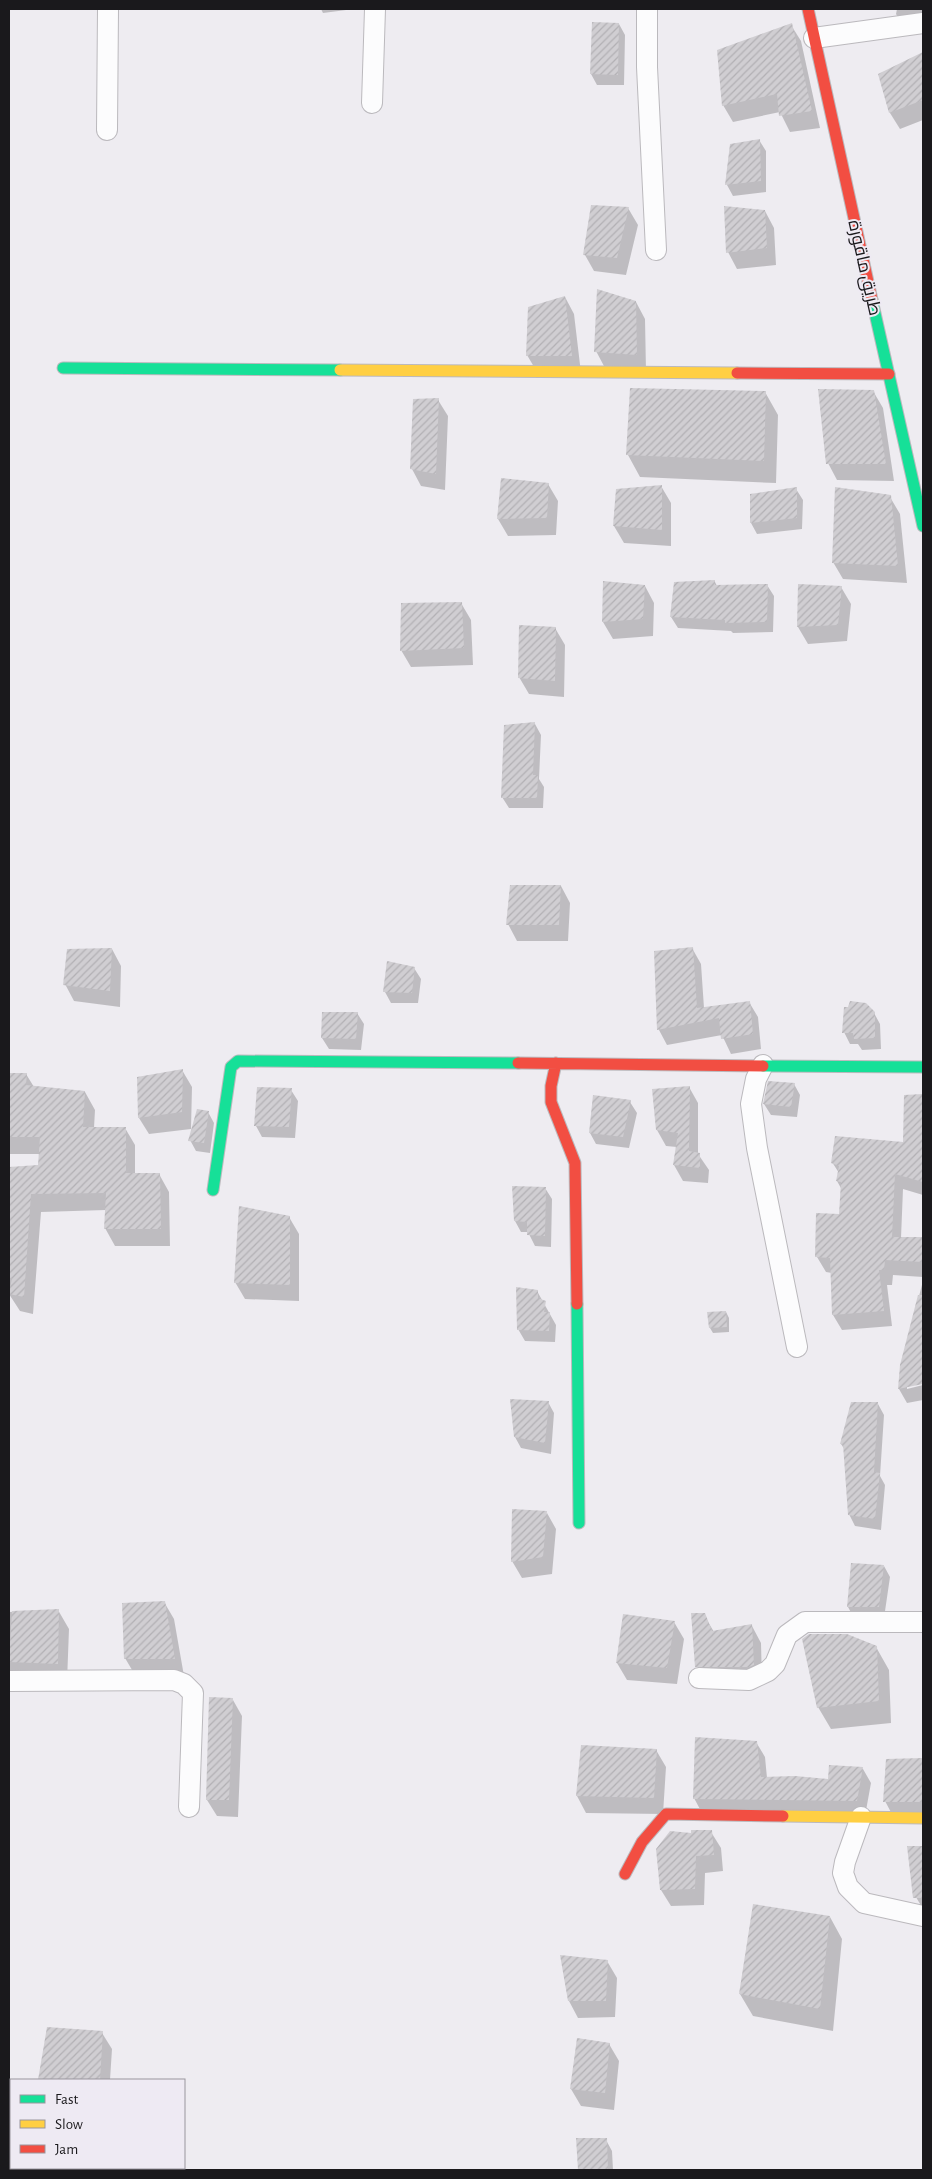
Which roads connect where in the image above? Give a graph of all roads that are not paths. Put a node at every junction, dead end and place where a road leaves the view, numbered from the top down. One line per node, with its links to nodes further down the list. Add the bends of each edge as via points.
1 (108, 9): 8 (street)
2 (375, 9): 7 (street)
3 (647, 9): 9 (street)
4 (808, 9): 6 (street, طريق ماقورة)
5 (923, 23): 6 (street)
6 (814, 38): 11 (street, طريق ماقورة)
7 (372, 102)
8 (107, 130)
9 (656, 250)
10 (63, 368): 11 (street)
11 (889, 374): 12 (street, طريق ماقورة)
12 (923, 526)
13 (556, 1063): 14 (street); 16 (street, via 238,1061 230,1067); 18 (street, via 550,1095 572,1146 575,1163)
14 (763, 1065): 15 (street); 17 (street, via 756,1079 751,1104)
15 (923, 1067)
16 (213, 1190)
17 (796, 1347)
18 (579, 1523)
19 (923, 1622): 20 (street, via 804,1622 787,1635 775,1664 768,1671 749,1680)
20 (699, 1678)
21 (9, 1680): 22 (street, via 174,1680 184,1684 193,1693 194,1707)
22 (189, 1807)
23 (861, 1817): 24 (street); 25 (street, via 666,1814 651,1827); 26 (street, via 845,1862 843,1873 848,1887 864,1903)
24 (923, 1818)
25 (625, 1874)
26 (923, 1916)

